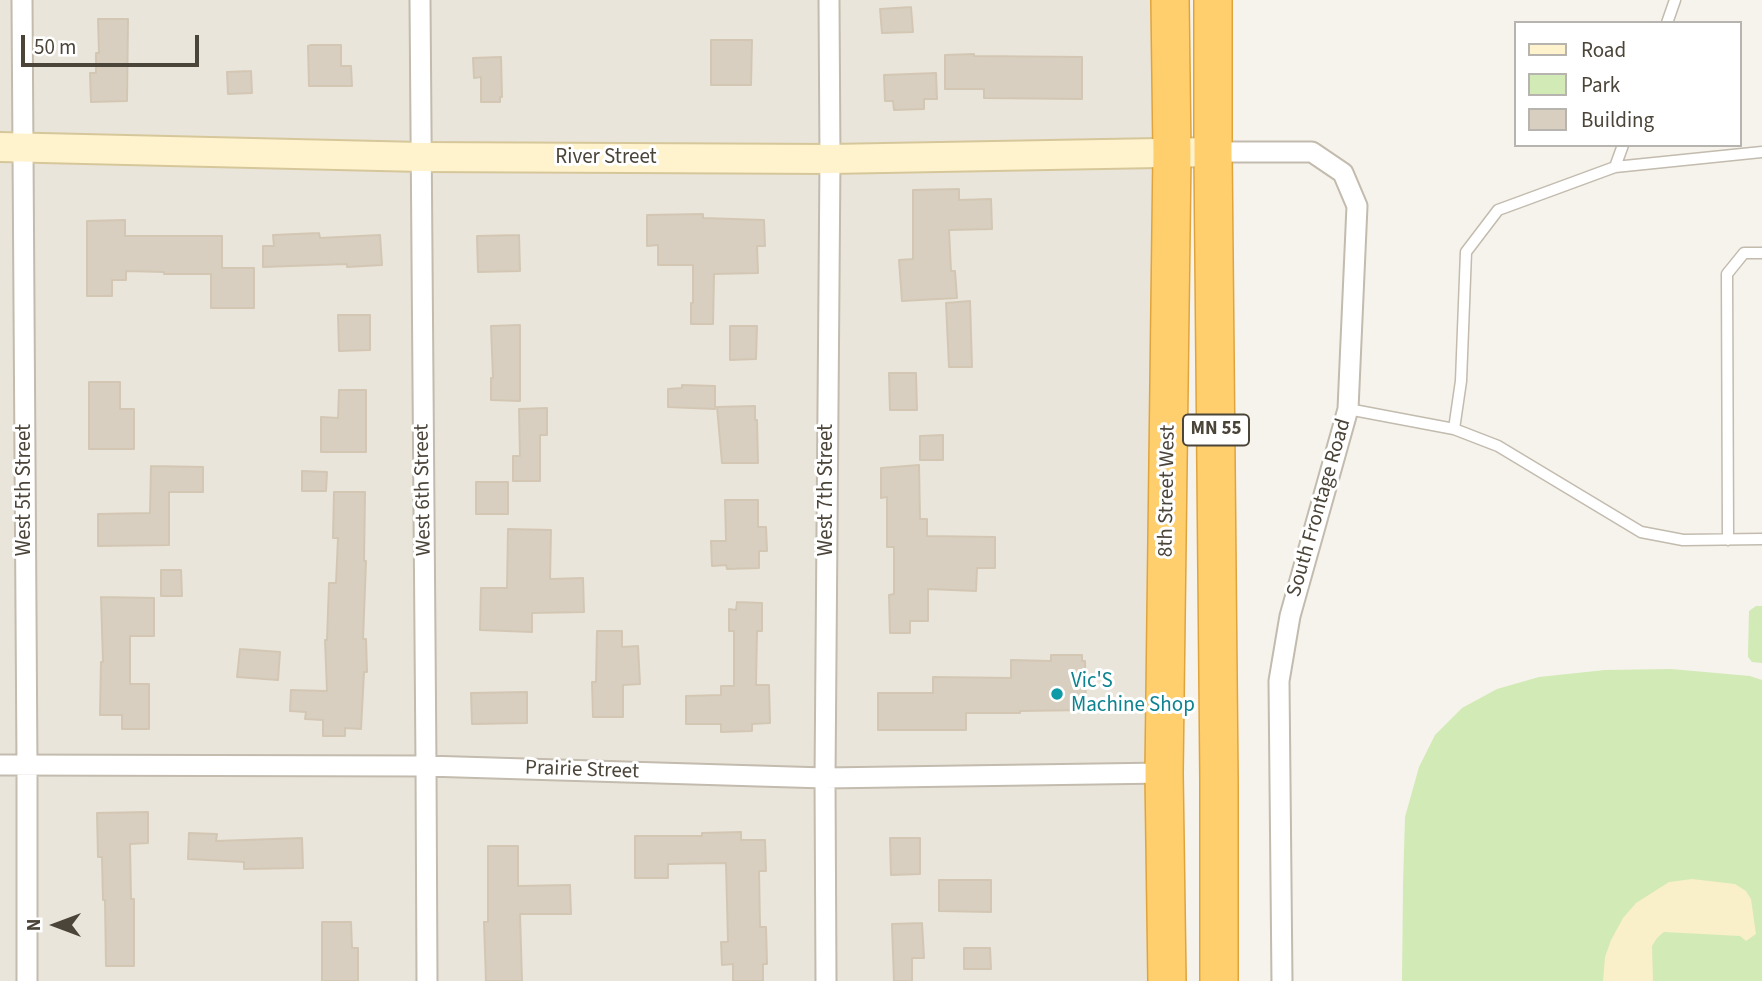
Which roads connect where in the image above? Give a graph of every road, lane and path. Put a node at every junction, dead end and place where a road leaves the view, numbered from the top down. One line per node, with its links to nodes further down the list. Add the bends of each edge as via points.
1 (23, 0): 8 (street, West 5th Street)
2 (420, 0): 13 (street, West 6th Street)
3 (829, 0): 14 (street, West 7th Street)
4 (1170, 0): 12 (highway, 8th Street West / MN 55)
5 (1213, 0): 10 (highway, MN 55)
6 (1675, 0): 7 (lane)
7 (1668, 21)
8 (11, 147): 13 (street, River Street); 22 (street, West 5th Street)
9 (1622, 147): 15 (lane)
10 (1213, 152): 12 (street, River Street); 17 (street, South Frontage Road, via 1312,152 1343,173 1357,206); 30 (highway, MN 55)
11 (1762, 152): 15 (lane)
12 (1172, 153): 14 (street, River Street); 24 (highway, 8th Street West / MN 55)
13 (421, 157): 14 (street, River Street); 23 (street, West 6th Street)
14 (830, 159): 25 (street, West 7th Street)
15 (1615, 167): 18 (lane, via 1498,210 1465,253 1461,381)
16 (1762, 253): 19 (lane, via 1744,253 1727,274)
17 (1348, 409): 18 (lane); 31 (street, South Frontage Road, via 1290,616 1279,681)
18 (1454, 429): 19 (lane, via 1498,446 1642,532 1683,540)
19 (1728, 540): 20 (lane)
20 (1762, 540)
21 (0, 765): 22 (street, Prairie Street)
22 (27, 765): 23 (street, Prairie Street); 26 (street, West 5th Street)
23 (426, 766): 25 (street, Prairie Street); 27 (street, West 6th Street)
24 (1164, 773): 25 (street, Prairie Street); 29 (highway, 8th Street West / MN 55)
25 (825, 778): 28 (street, West 7th Street)
26 (27, 981)
27 (427, 981)
28 (825, 981)
29 (1167, 981)
30 (1219, 981)
31 (1282, 981)

